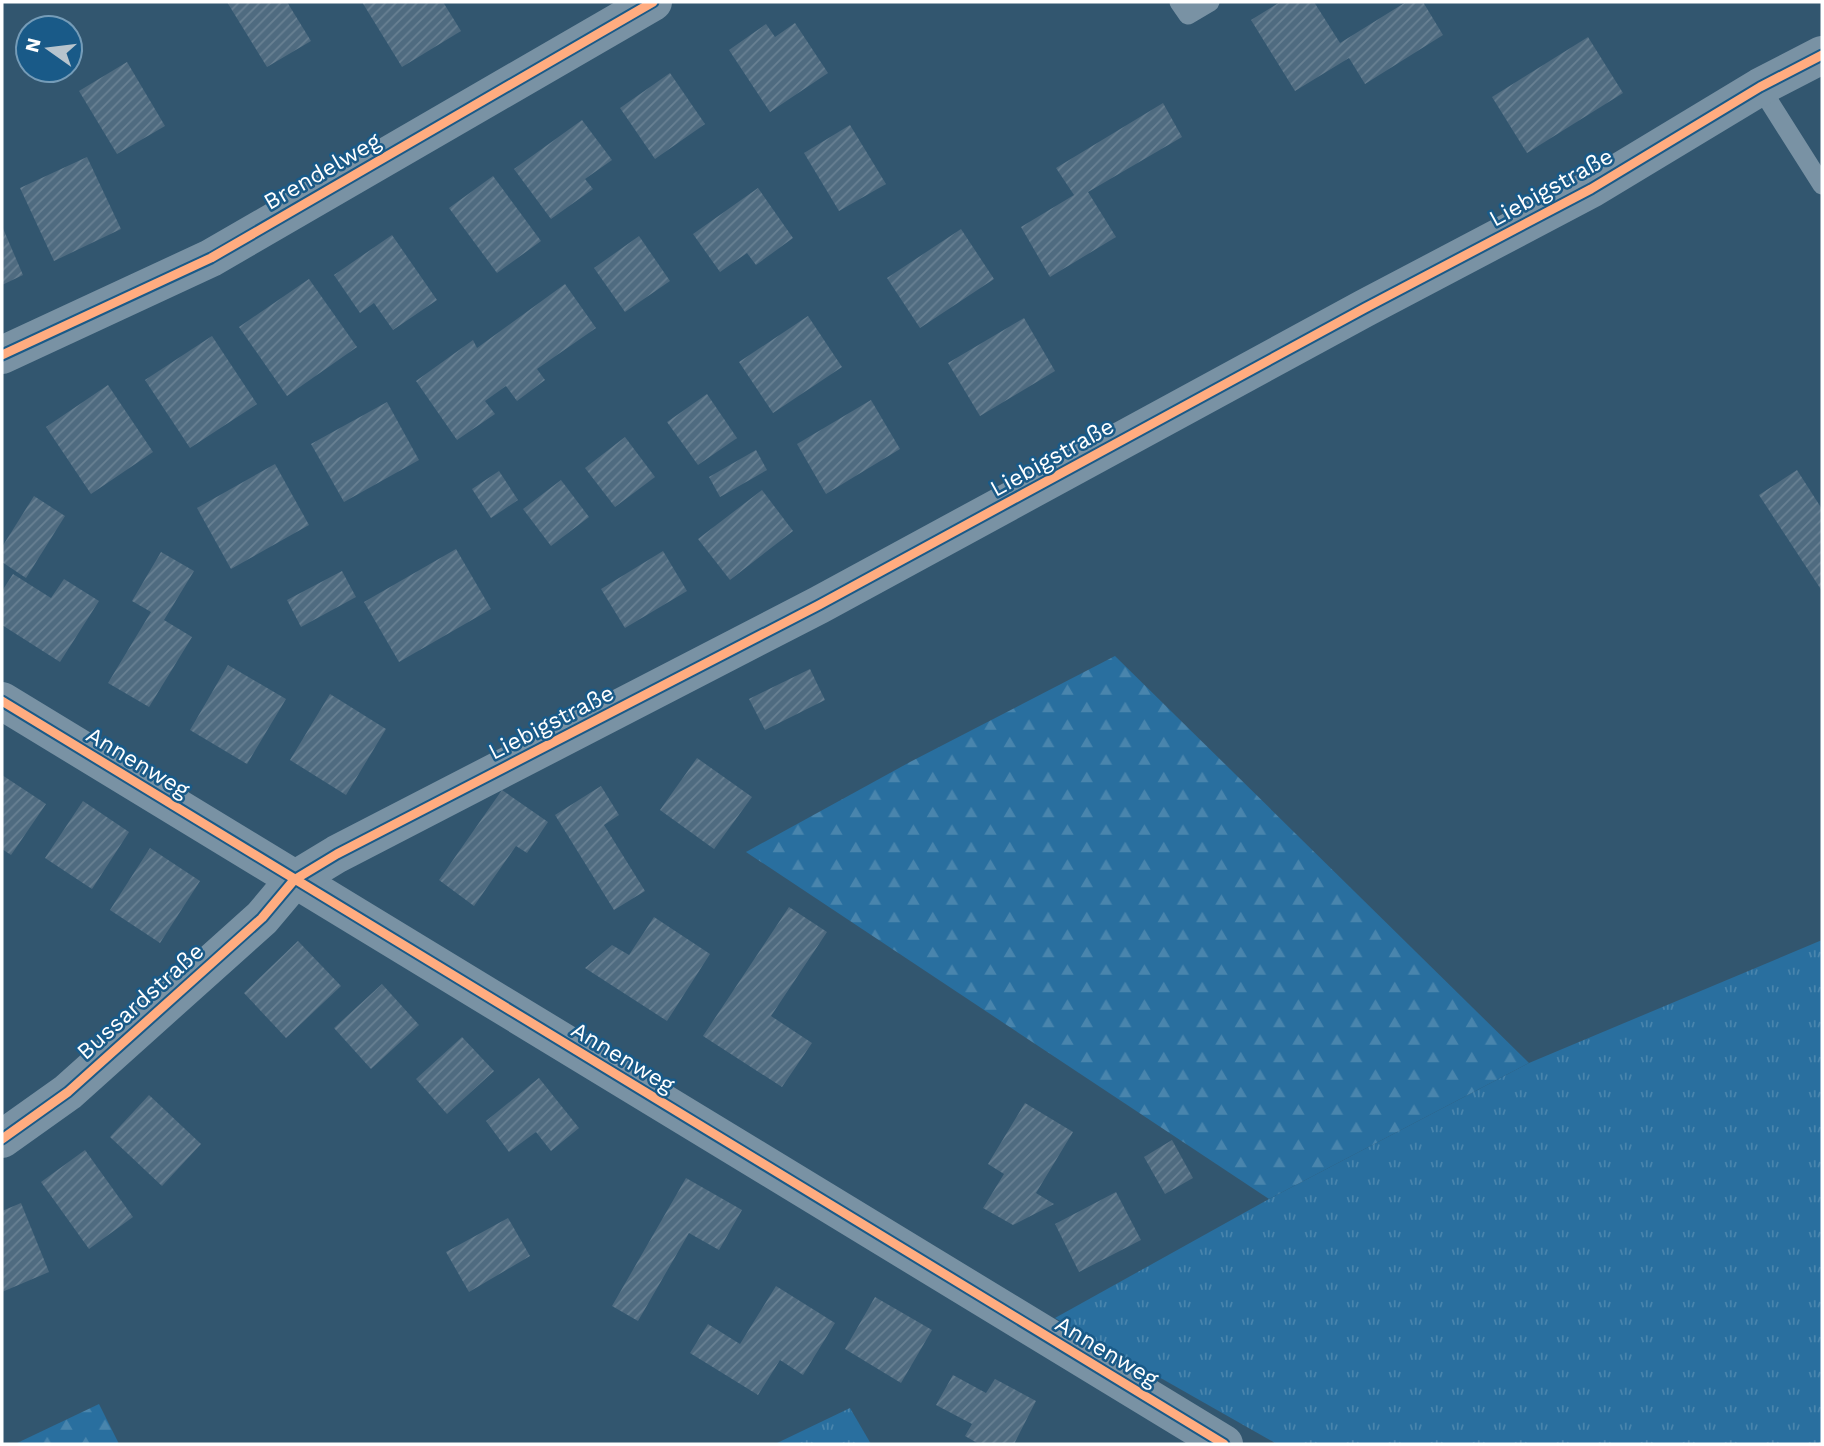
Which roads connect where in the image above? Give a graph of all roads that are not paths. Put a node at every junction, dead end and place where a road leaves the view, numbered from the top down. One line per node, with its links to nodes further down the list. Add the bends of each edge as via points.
1 (653, 2): 7 (street, Brendelweg, via 211,258)
2 (1179, 2): 3 (lane, via 1188,15)
3 (1210, 2)
4 (1822, 55): 5 (street, Liebigstraße)
5 (1760, 87): 6 (lane); 9 (street, Liebigstraße, via 1591,189 831,599)
6 (1822, 185)
7 (2, 355)
8 (2, 701): 9 (street, Annenweg)
9 (294, 880): 10 (street, Bussardstraße, via 262,918 78,1083); 11 (street, Annenweg)
10 (2, 1139)
11 (1224, 1444)

